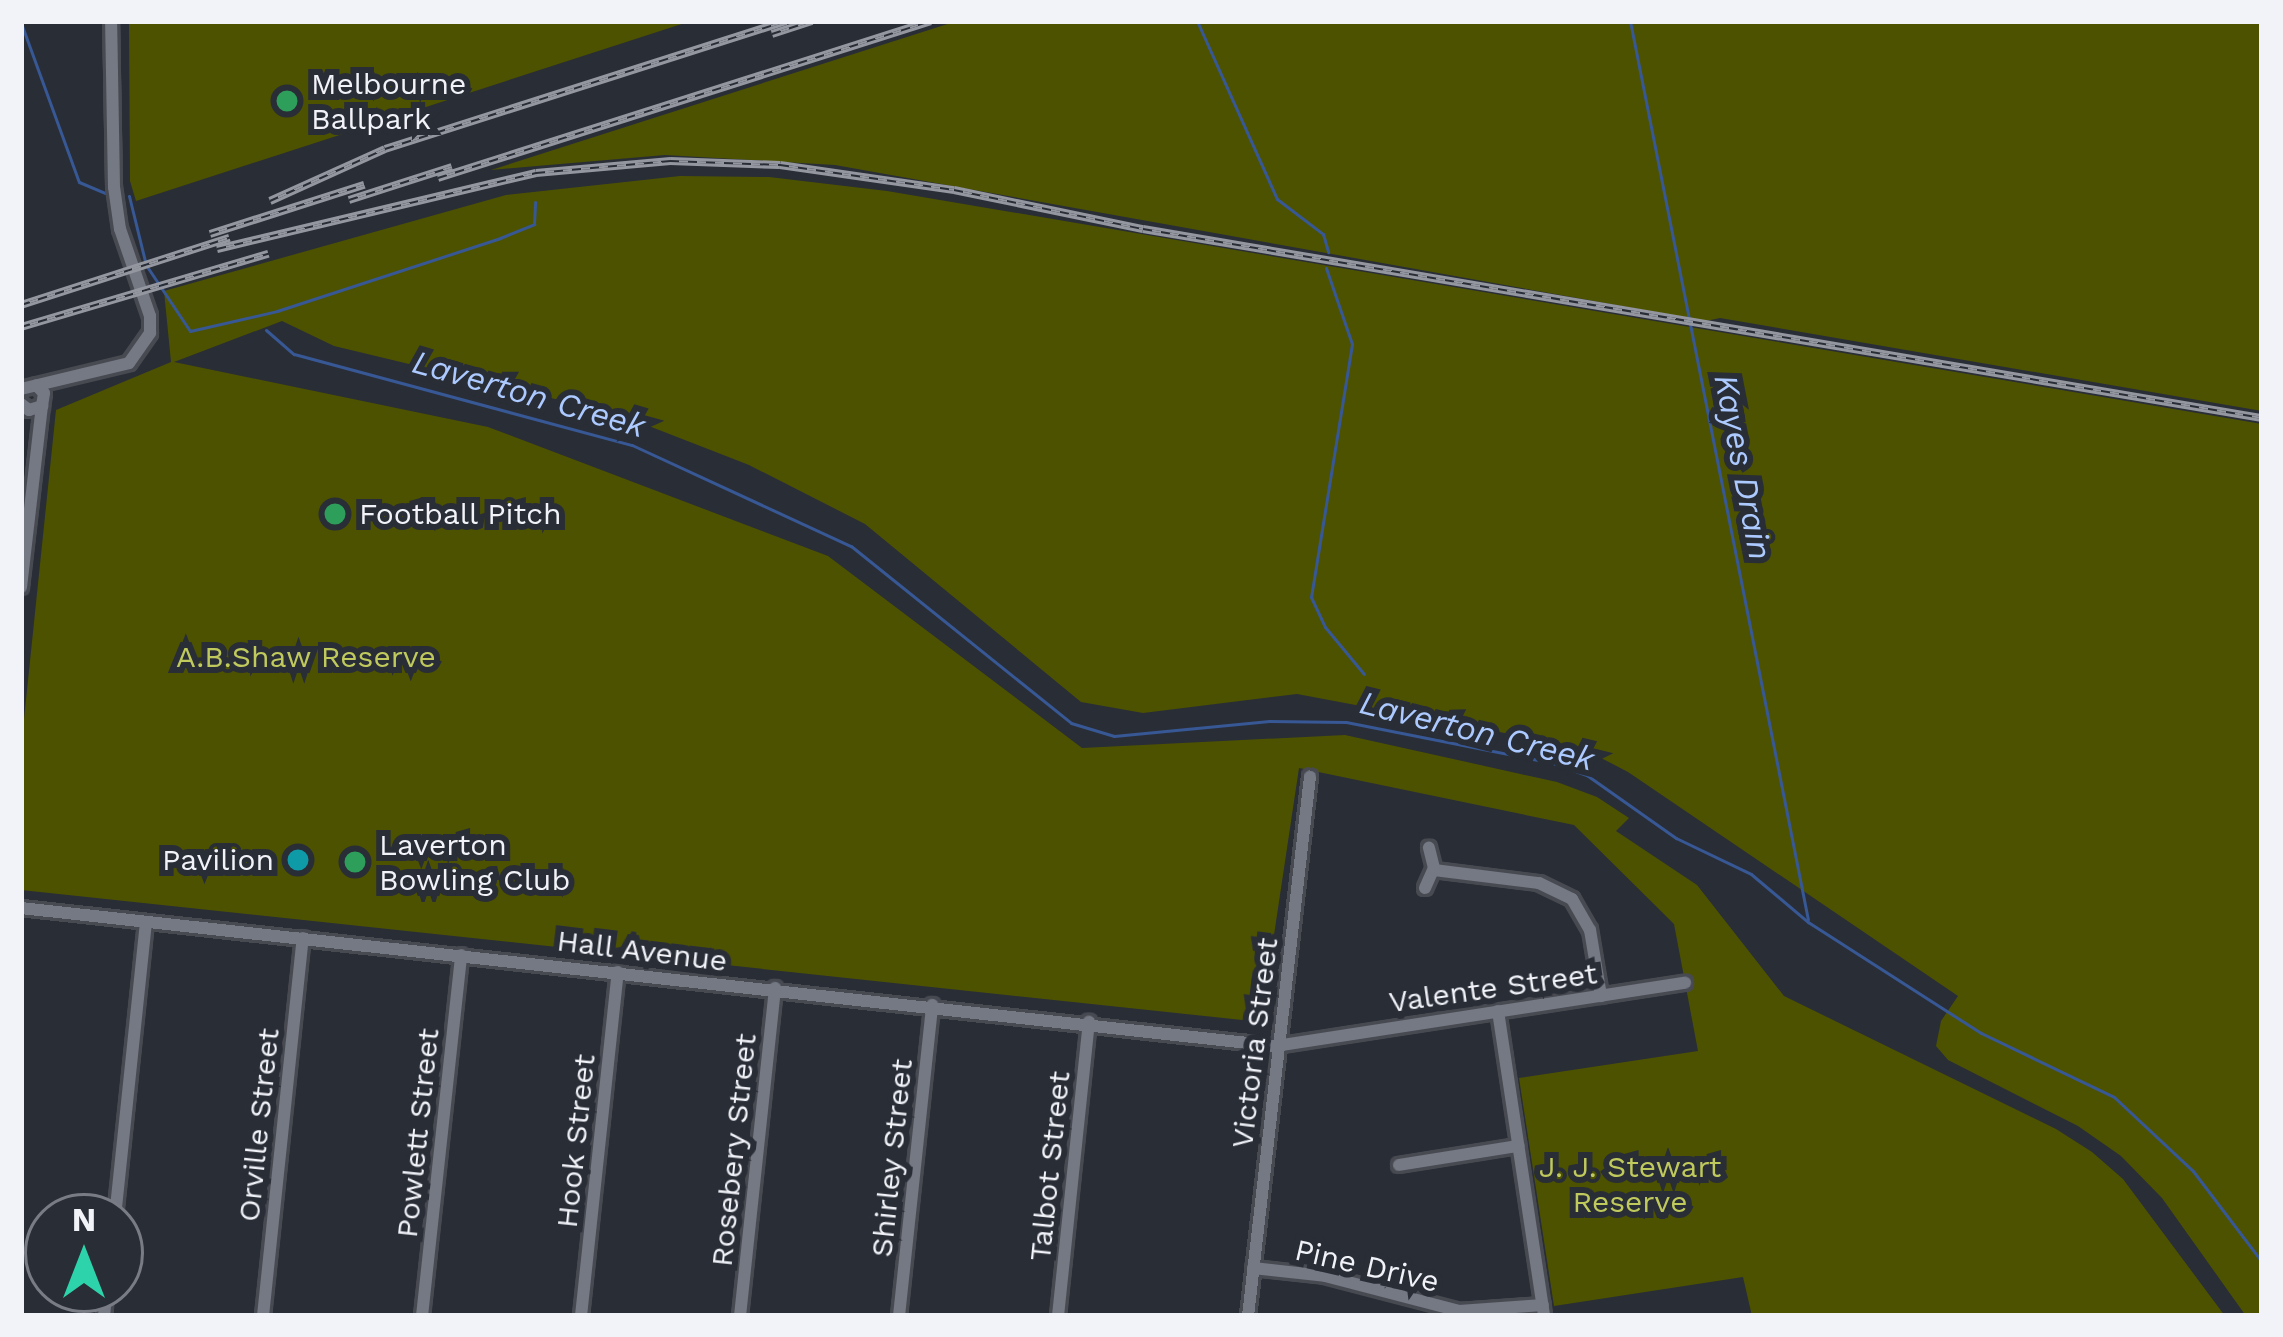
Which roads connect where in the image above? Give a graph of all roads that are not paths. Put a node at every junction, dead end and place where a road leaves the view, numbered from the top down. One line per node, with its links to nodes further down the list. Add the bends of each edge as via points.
1 (111, 21): 2 (street, via 114,188 150,333 129,363)
2 (77, 380): 3 (street); 4 (street)
3 (25, 388): 4 (street, via 44,393)
4 (42, 405): 5 (street); 6 (street)
5 (23, 406): 6 (street)
6 (36, 447): 7 (street)
7 (21, 587)
8 (1310, 777): 23 (street, Victoria Street)
9 (1429, 848): 10 (street)
10 (1434, 870): 11 (street); 19 (street, via 1539,884 1572,899 1591,930)
11 (1425, 888)
12 (25, 906): 13 (street, Hall Avenue)
13 (146, 923): 14 (street, Hall Avenue); 26 (street)
14 (303, 938): 15 (street, Hall Avenue); 29 (street, Orville Street)
15 (461, 955): 16 (street, Hall Avenue); 30 (street, Powlett Street)
16 (618, 972): 18 (street, Hall Avenue); 31 (street, Hook Street)
17 (1685, 983): 19 (street, Valente Street)
18 (775, 988): 20 (street, Hall Avenue); 32 (street, Rosebery Street)
19 (1601, 996): 21 (street, Valente Street)
20 (932, 1005): 22 (street, Hall Avenue); 33 (street, Shirley Street)
21 (1498, 1011): 23 (street, Valente Street); 24 (street)
22 (1089, 1022): 23 (street, Hall Avenue); 34 (street, Talbot Street)
23 (1277, 1041): 27 (street, Victoria Street)
24 (1518, 1146): 25 (street); 28 (street)
25 (1400, 1165)
26 (118, 1193)
27 (1253, 1268): 28 (street, Pine Drive, via 1340,1279 1459,1311); 35 (street, Victoria Street)
28 (1543, 1311)
29 (263, 1316)
30 (422, 1316)
31 (581, 1316)
32 (740, 1316)
33 (899, 1316)
34 (1058, 1316)
35 (1248, 1316)

